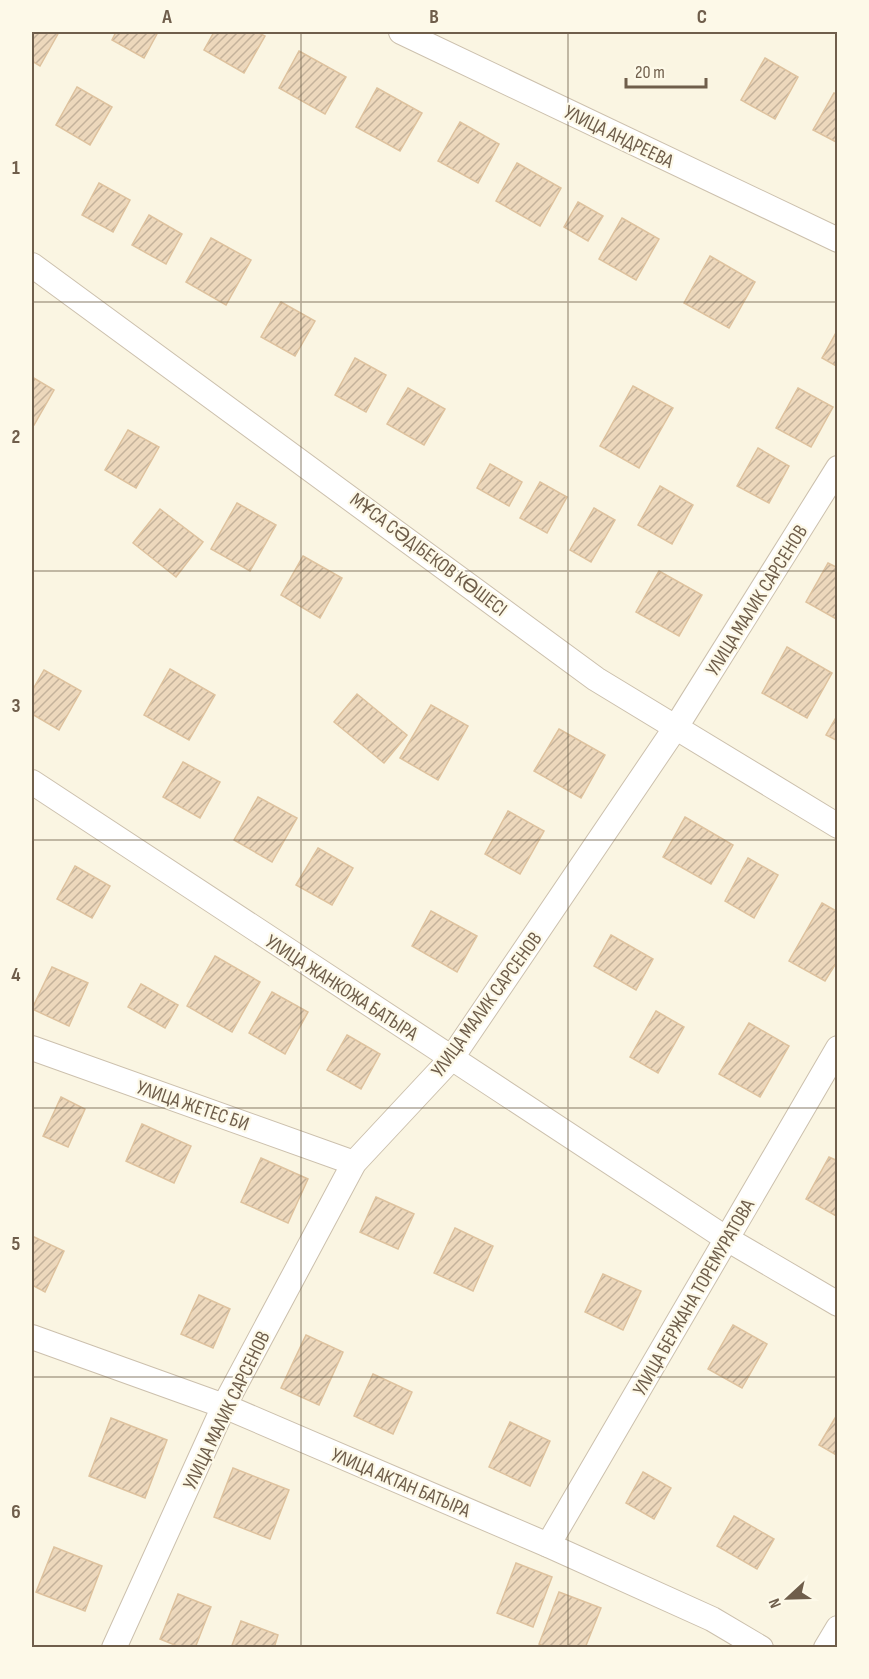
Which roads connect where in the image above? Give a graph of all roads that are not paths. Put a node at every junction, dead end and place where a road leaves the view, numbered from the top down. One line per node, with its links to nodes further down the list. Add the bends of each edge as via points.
1 (401, 32): 2 (street, УЛИЦА АНДРЕЕВА)
2 (837, 240)
3 (32, 265): 5 (street, МҰСА СӘДІБЕКОВ КӨШЕСІ, via 596,679)
4 (837, 468): 5 (street, УЛИЦА МАЛИК САРСЕНОВ)
5 (676, 727): 7 (street, МҰСА СӘДІБЕКОВ КӨШЕСІ); 10 (street, УЛИЦА МАЛИК САРСЕНОВ)
6 (32, 782): 10 (street, УЛИЦА ЖАНКОЖА БАТЫРА)
7 (837, 826)
8 (32, 1048): 11 (street, УЛИЦА ЖЕТЕС БИ)
9 (837, 1048): 12 (street, УЛИЦА БЕРЖАНА ТОРЕМУРАТОВА)
10 (451, 1059): 11 (street, УЛИЦА МАЛИК САРСЕНОВ); 12 (street, УЛИЦА ЖАНКОЖА БАТЫРА)
11 (354, 1162): 15 (street, УЛИЦА МАЛИК САРСЕНОВ)
12 (727, 1239): 13 (street, УЛИЦА ЖАНКОЖА БАТЫРА); 16 (street, УЛИЦА БЕРЖАНА ТОРЕМУРАТОВА)
13 (837, 1304)
14 (32, 1337): 15 (street, УЛИЦА АКТАН БАТЫРА)
15 (224, 1406): 16 (street, УЛИЦА АКТАН БАТЫРА); 18 (street, УЛИЦА МАЛИК САРСЕНОВ)
16 (548, 1545): 19 (street, УЛИЦА АКТАН БАТЫРА, via 712,1619)
17 (837, 1628): 20 (street)
18 (114, 1647)
19 (761, 1647)
20 (826, 1647)

